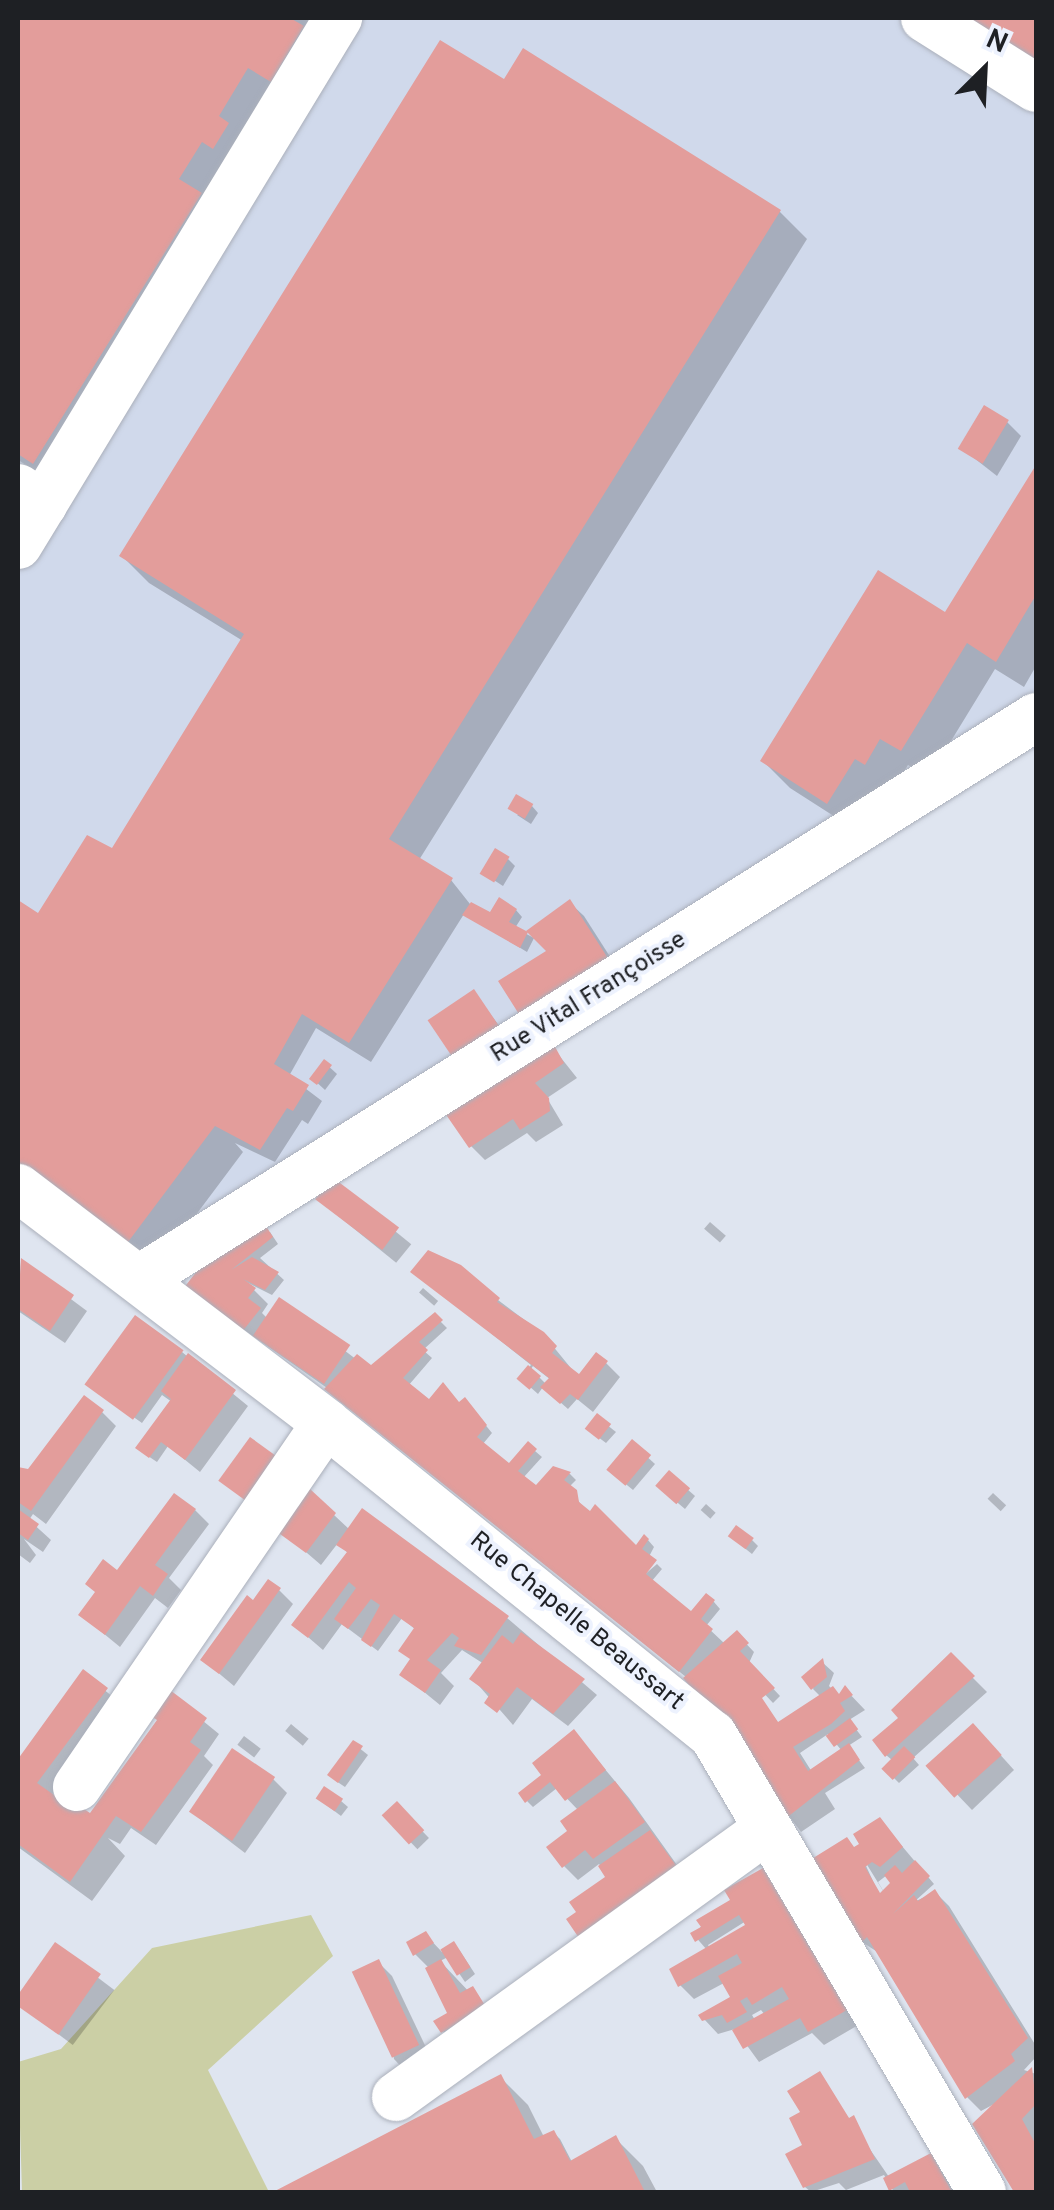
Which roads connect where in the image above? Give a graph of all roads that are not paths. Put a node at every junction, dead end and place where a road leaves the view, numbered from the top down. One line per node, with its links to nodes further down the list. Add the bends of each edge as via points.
1 (338, 18): 4 (street)
2 (925, 18): 3 (street)
3 (1036, 88)
4 (30, 496): 5 (street)
5 (18, 545)
6 (1036, 717): 8 (street, Rue Vital Françoisse)
7 (18, 1188): 8 (street, Rue Chapelle Beaussart)
8 (141, 1278): 9 (street, Rue Chapelle Beaussart)
9 (326, 1424): 10 (street); 11 (street, Rue Chapelle Beaussart, via 713,1735)
10 (77, 1787)
11 (768, 1830): 12 (street); 13 (street, Rue Chapelle Beaussart)
12 (396, 2098)
13 (982, 2192)

